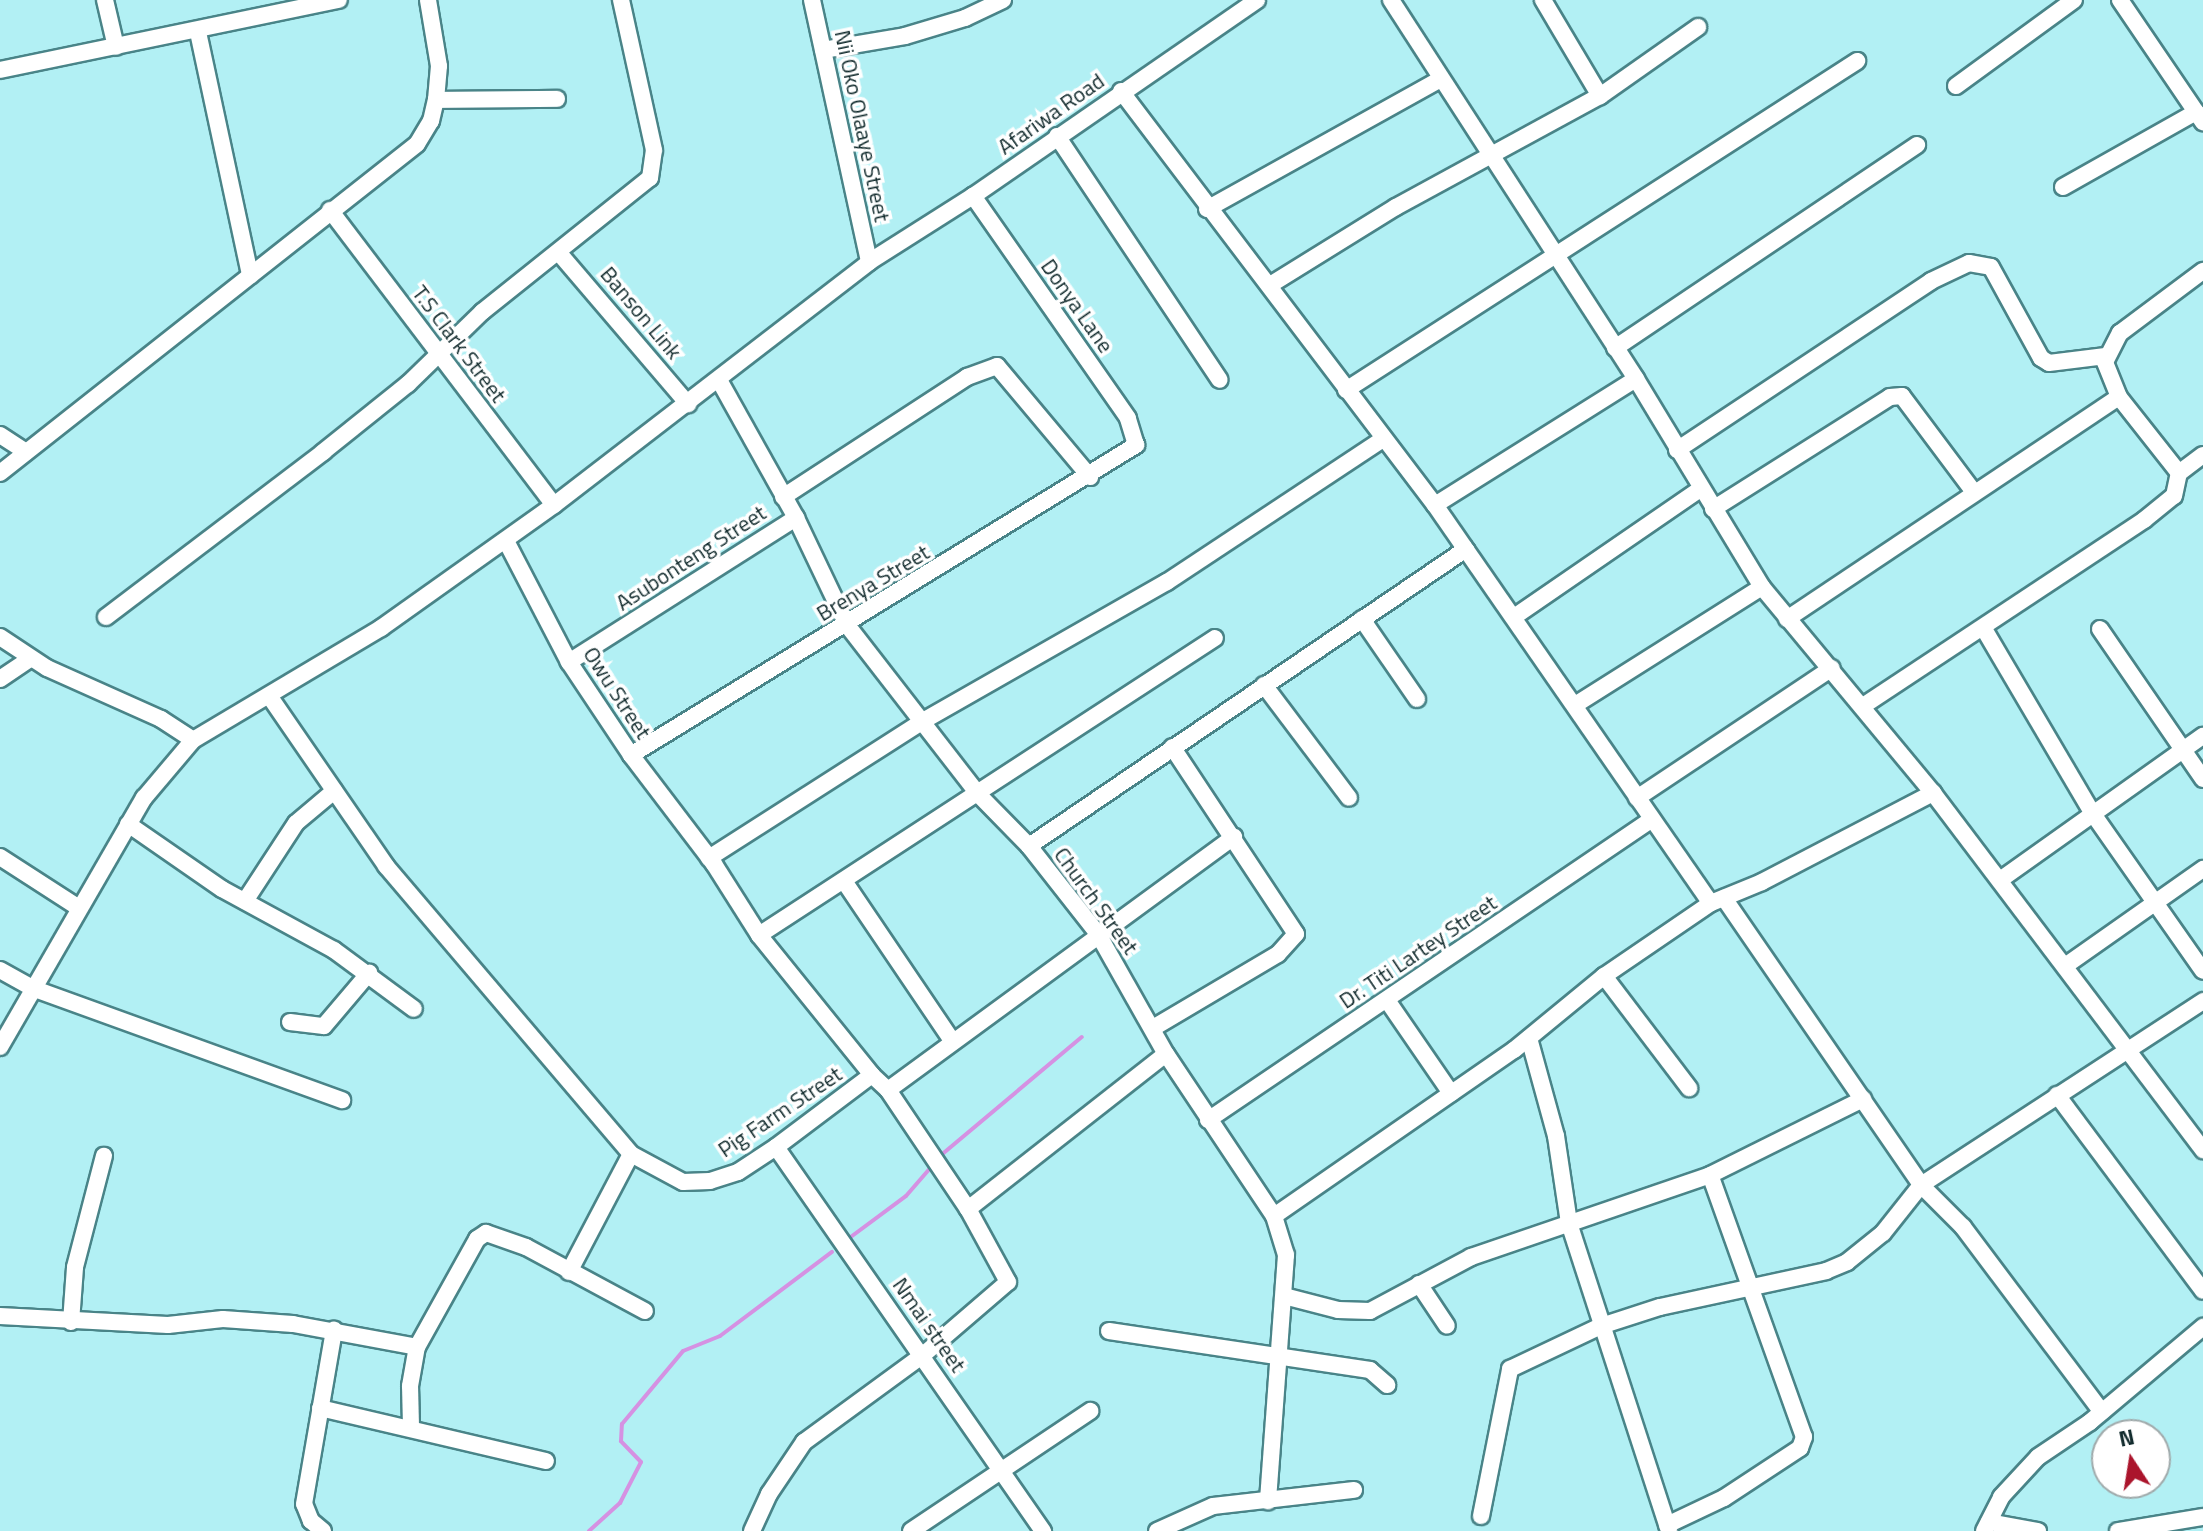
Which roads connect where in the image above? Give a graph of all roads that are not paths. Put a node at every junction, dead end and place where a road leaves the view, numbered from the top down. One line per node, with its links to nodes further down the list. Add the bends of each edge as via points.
1 (105, 0): 16 (street)
2 (339, 0): 15 (street)
3 (428, 0): 25 (street, via 439,66)
4 (621, 0): 34 (street, via 655,166 625,202)
5 (812, 0): 17 (street, Nii Oko Olaaye Street)
6 (962, 0): 13 (street)
7 (1003, 0): 13 (street)
8 (1257, 0): 22 (street, Afariwa Road)
9 (1391, 0): 20 (street)
10 (1543, 0): 23 (street)
11 (2074, 0): 21 (street)
12 (2120, 0): 26 (street)
13 (965, 18): 17 (street, via 905,36)
14 (1698, 27): 23 (street)
15 (198, 32): 16 (street); 38 (street)
16 (116, 47): 19 (street)
17 (823, 50): 36 (street, Nii Oko Olaaye Street)
18 (1857, 61): 35 (street)
19 (0, 70)
20 (1441, 79): 29 (street); 32 (street)
21 (1956, 86)
22 (1121, 91): 27 (street, Afariwa Road); 32 (street)
23 (1600, 96): 29 (street)
24 (557, 99): 25 (street)
25 (436, 100): 33 (street, via 417,144)
26 (2200, 117): 30 (street)
27 (1057, 136): 31 (street, Afariwa Road); 45 (street)
28 (1917, 145): 40 (street)
29 (1490, 157): 35 (street); 39 (street, via 1396,207)
30 (2063, 187)
31 (973, 196): 36 (street, Afariwa Road); 51 (street, Donya Lane, via 1128,418)
32 (1207, 209): 39 (street)
33 (330, 210): 38 (street); 41 (street, T.S Clark Street)
34 (559, 253): 41 (street); 48 (street, Banson Link)
35 (1553, 258): 40 (street); 46 (street)
36 (869, 262): 44 (street, Afariwa Road)
37 (2203, 271): 42 (street, via 2120,333)
38 (250, 275): 53 (street)
39 (1270, 285): 46 (street)
40 (1615, 348): 43 (street)
41 (439, 350): 61 (street, T.S Clark Street); 68 (street, via 408,384)
42 (2106, 356): 47 (street); 52 (street, via 2049,363 2041,358 1991,267 1969,263 1931,281)
43 (1636, 379): 52 (street); 62 (street)
44 (719, 380): 48 (street, Afariwa Road); 60 (street, Church Street)
45 (1220, 380)
46 (1346, 390): 50 (street)
47 (2119, 397): 56 (street); 59 (street)
48 (688, 404): 61 (street, Afariwa Road)
49 (0, 435): 53 (street)
50 (1383, 439): 62 (street); 86 (street, via 1167,582)
51 (1136, 445): 57 (street, Brenya Street)
52 (1677, 450): 58 (street)
53 (26, 452): 55 (street)
54 (2203, 455): 56 (street)
55 (0, 473)
56 (2179, 473): 73 (street, via 2174,496 2144,520)
57 (1090, 477): 60 (street, via 997,366 967,377); 72 (street, Brenya Street)
58 (1700, 489): 63 (street); 69 (street)
59 (1973, 491): 63 (street, via 1902,396 1890,397); 71 (street)
60 (783, 497): 64 (street, Church Street)
61 (554, 505): 65 (street, Afariwa Road)
62 (1435, 505): 66 (street)
63 (1713, 509): 67 (street)
64 (796, 518): 72 (street, Church Street); 78 (street, Asubonteng Street)
65 (506, 541): 78 (street, Owu Street); 82 (street, Afariwa Road)
66 (1466, 549): 69 (street); 70 (street)
67 (1762, 587): 71 (street); 84 (street)
68 (106, 617)
69 (1514, 617): 84 (street)
70 (1362, 619): 81 (street); 83 (street)
71 (1787, 619): 79 (street)
72 (847, 625): 86 (street, Church Street); 91 (street, Brenya Street)
73 (1984, 629): 85 (street); 98 (street)
74 (2100, 629): 90 (street)
75 (0, 637): 77 (street)
76 (1215, 638): 95 (street)
77 (31, 658): 80 (street); 88 (street, via 108,699 161,719)
78 (569, 662): 91 (street, Owu Street)
79 (1832, 668): 85 (street); 97 (street)
80 (0, 679)
81 (1264, 685): 89 (street); 96 (street)
82 (270, 697): 88 (street, Afariwa Road); 93 (street, Pig Farm Street)
83 (1417, 699)
84 (1575, 705): 97 (street)
85 (1863, 706): 94 (street)
86 (923, 721): 95 (street, Church Street); 104 (street)
87 (2203, 736): 90 (street)
88 (193, 740): 100 (street)
89 (1172, 747): 101 (street); 102 (street)
90 (2184, 749): 92 (street); 98 (street)
91 (631, 755): 104 (street, Owu Street)
92 (2203, 779)
93 (334, 791): 109 (street, via 296,823); 140 (street, Pig Farm Street, via 456,953)
94 (1933, 793): 106 (street); 108 (street)
95 (978, 794): 102 (street, Church Street); 107 (street)
96 (1349, 798)
97 (1637, 798): 99 (street)
98 (2091, 811): 106 (street); 110 (street)
99 (1651, 820): 108 (street); 120 (street, Dr. Titi Lartey Street)
100 (128, 824): 109 (street); 111 (street)
101 (1234, 837): 112 (street); 124 (street, via 1292,922 1293,943)
102 (1029, 846): 112 (street, Church Street)
103 (0, 857): 111 (street)
104 (709, 858): 113 (street, Pig Farm Street)
105 (2203, 869): 110 (street)
106 (2000, 880): 114 (street)
107 (844, 881): 113 (street); 126 (street)
108 (1717, 900): 118 (street); 135 (street)
109 (245, 901): 117 (street)
110 (2155, 904): 114 (street); 116 (street)
111 (79, 908): 119 (street)
112 (1098, 934): 124 (street, Church Street); 126 (street)
113 (759, 935): 130 (street, Pig Farm Street)
114 (2065, 966): 128 (street)
115 (0, 970): 119 (street)
116 (2203, 971)
117 (369, 973): 122 (street); 123 (street, via 324,1026)
118 (1604, 976): 125 (street); 131 (street)
119 (32, 988): 127 (street); 136 (street)
120 (1387, 1000): 133 (street); 137 (street, Dr. Titi Lartey Street)
121 (2203, 1001): 128 (street)
122 (414, 1009)
123 (290, 1022)
124 (1153, 1028): 129 (street, Church Street)
125 (1529, 1038): 133 (street); 146 (street, via 1556,1136)
126 (953, 1042): 132 (street)
127 (0, 1047)
128 (2128, 1048): 134 (street); 138 (street)
129 (1166, 1054): 137 (street, Church Street); 144 (street)
130 (872, 1075): 132 (street); 139 (street, Pig Farm Street)
131 (1689, 1088)
132 (888, 1090): 144 (street)
133 (1451, 1093): 145 (street)
134 (2057, 1095): 143 (street); 150 (street)
135 (1863, 1099): 142 (street); 143 (street)
136 (342, 1100)
137 (1208, 1120): 145 (street, Church Street)
138 (2201, 1144)
139 (776, 1147): 140 (street, Pig Farm Street, via 738,1172 710,1181 671,1178); 161 (street, Nmai street)
140 (631, 1154): 147 (street)
141 (104, 1156): 154 (street, via 80,1238)
142 (1710, 1175): 146 (street); 149 (street)
143 (1921, 1185): 149 (street, via 1883,1233 1847,1262 1826,1271); 166 (street, via 1963,1227)
144 (968, 1209): 161 (street, via 1008,1282)
145 (1274, 1216): 151 (street, Church Street, via 1286,1255)
146 (1569, 1223): 148 (street, via 1471,1257); 156 (street)
147 (569, 1272): 152 (street); 160 (street, via 499,1234 486,1233 477,1239)
148 (1419, 1284): 151 (street, via 1360,1314); 155 (street)
149 (1750, 1284): 156 (street); 175 (street, via 1803,1426 1800,1448)
150 (2203, 1291)
151 (1284, 1296): 162 (street, Church Street)
152 (645, 1311)
153 (0, 1316): 154 (street)
154 (71, 1322): 158 (street, via 168,1325 223,1319)
155 (1447, 1326)
156 (1601, 1326): 172 (street, via 1510,1369); 175 (street)
157 (2203, 1327): 166 (street)
158 (334, 1330): 160 (street); 164 (street)
159 (1109, 1331): 162 (street)
160 (417, 1347): 167 (street, via 410,1386)
161 (923, 1355): 169 (street, Nmai street); 177 (street, via 804,1442)
162 (1279, 1359): 163 (street, via 1370,1370); 171 (street, Church Street)
163 (1387, 1385)
164 (320, 1408): 167 (street); 176 (street, via 304,1504 311,1521)
165 (1090, 1411): 169 (street)
166 (2102, 1412): 174 (street, via 2038,1457 2001,1497)
167 (411, 1426): 168 (street)
168 (546, 1461)
169 (1002, 1471): 178 (street); 179 (street, Nmai street)
170 (1354, 1490): 171 (street)
171 (1268, 1501): 180 (street, via 1213,1506)
172 (1481, 1516)
173 (2203, 1517): 182 (street)
174 (1987, 1526): 181 (street)
175 (1668, 1528)
176 (323, 1531)
177 (752, 1531)
178 (911, 1531)
179 (1043, 1531)
180 (1157, 1531)
181 (2038, 1531)
182 (2118, 1531)

